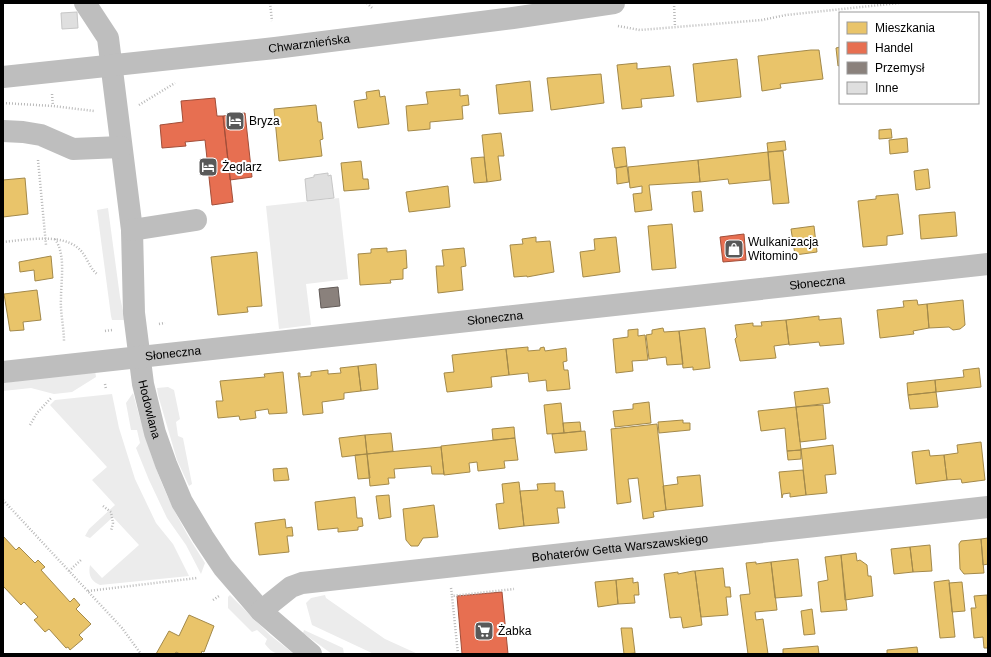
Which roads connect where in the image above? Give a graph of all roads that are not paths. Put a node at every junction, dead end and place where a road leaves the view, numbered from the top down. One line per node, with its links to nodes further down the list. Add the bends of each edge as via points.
1 (85, 3): 3 (street, Hodowlana, via 108,38)
2 (614, 3): 3 (street, Chwarznieńska, via 275,48)
3 (110, 65): 4 (street, Chwarznieńska); 6 (street, Hodowlana)
4 (3, 77)
5 (3, 131): 6 (street, via 41,135 73,149)
6 (121, 147): 8 (street, Hodowlana)
7 (196, 220): 8 (street)
8 (132, 230): 10 (street, Hodowlana, via 134,313)
9 (988, 264): 10 (street, Słoneczna)
10 (140, 357): 11 (street, Słoneczna); 13 (street, Hodowlana, via 155,433 182,502 202,538 223,567)
11 (3, 372)
12 (988, 507): 13 (street, Bohaterów Getta Warszawskiego, via 302,583 291,587)
13 (261, 611): 14 (street, Hodowlana)
14 (311, 654)

